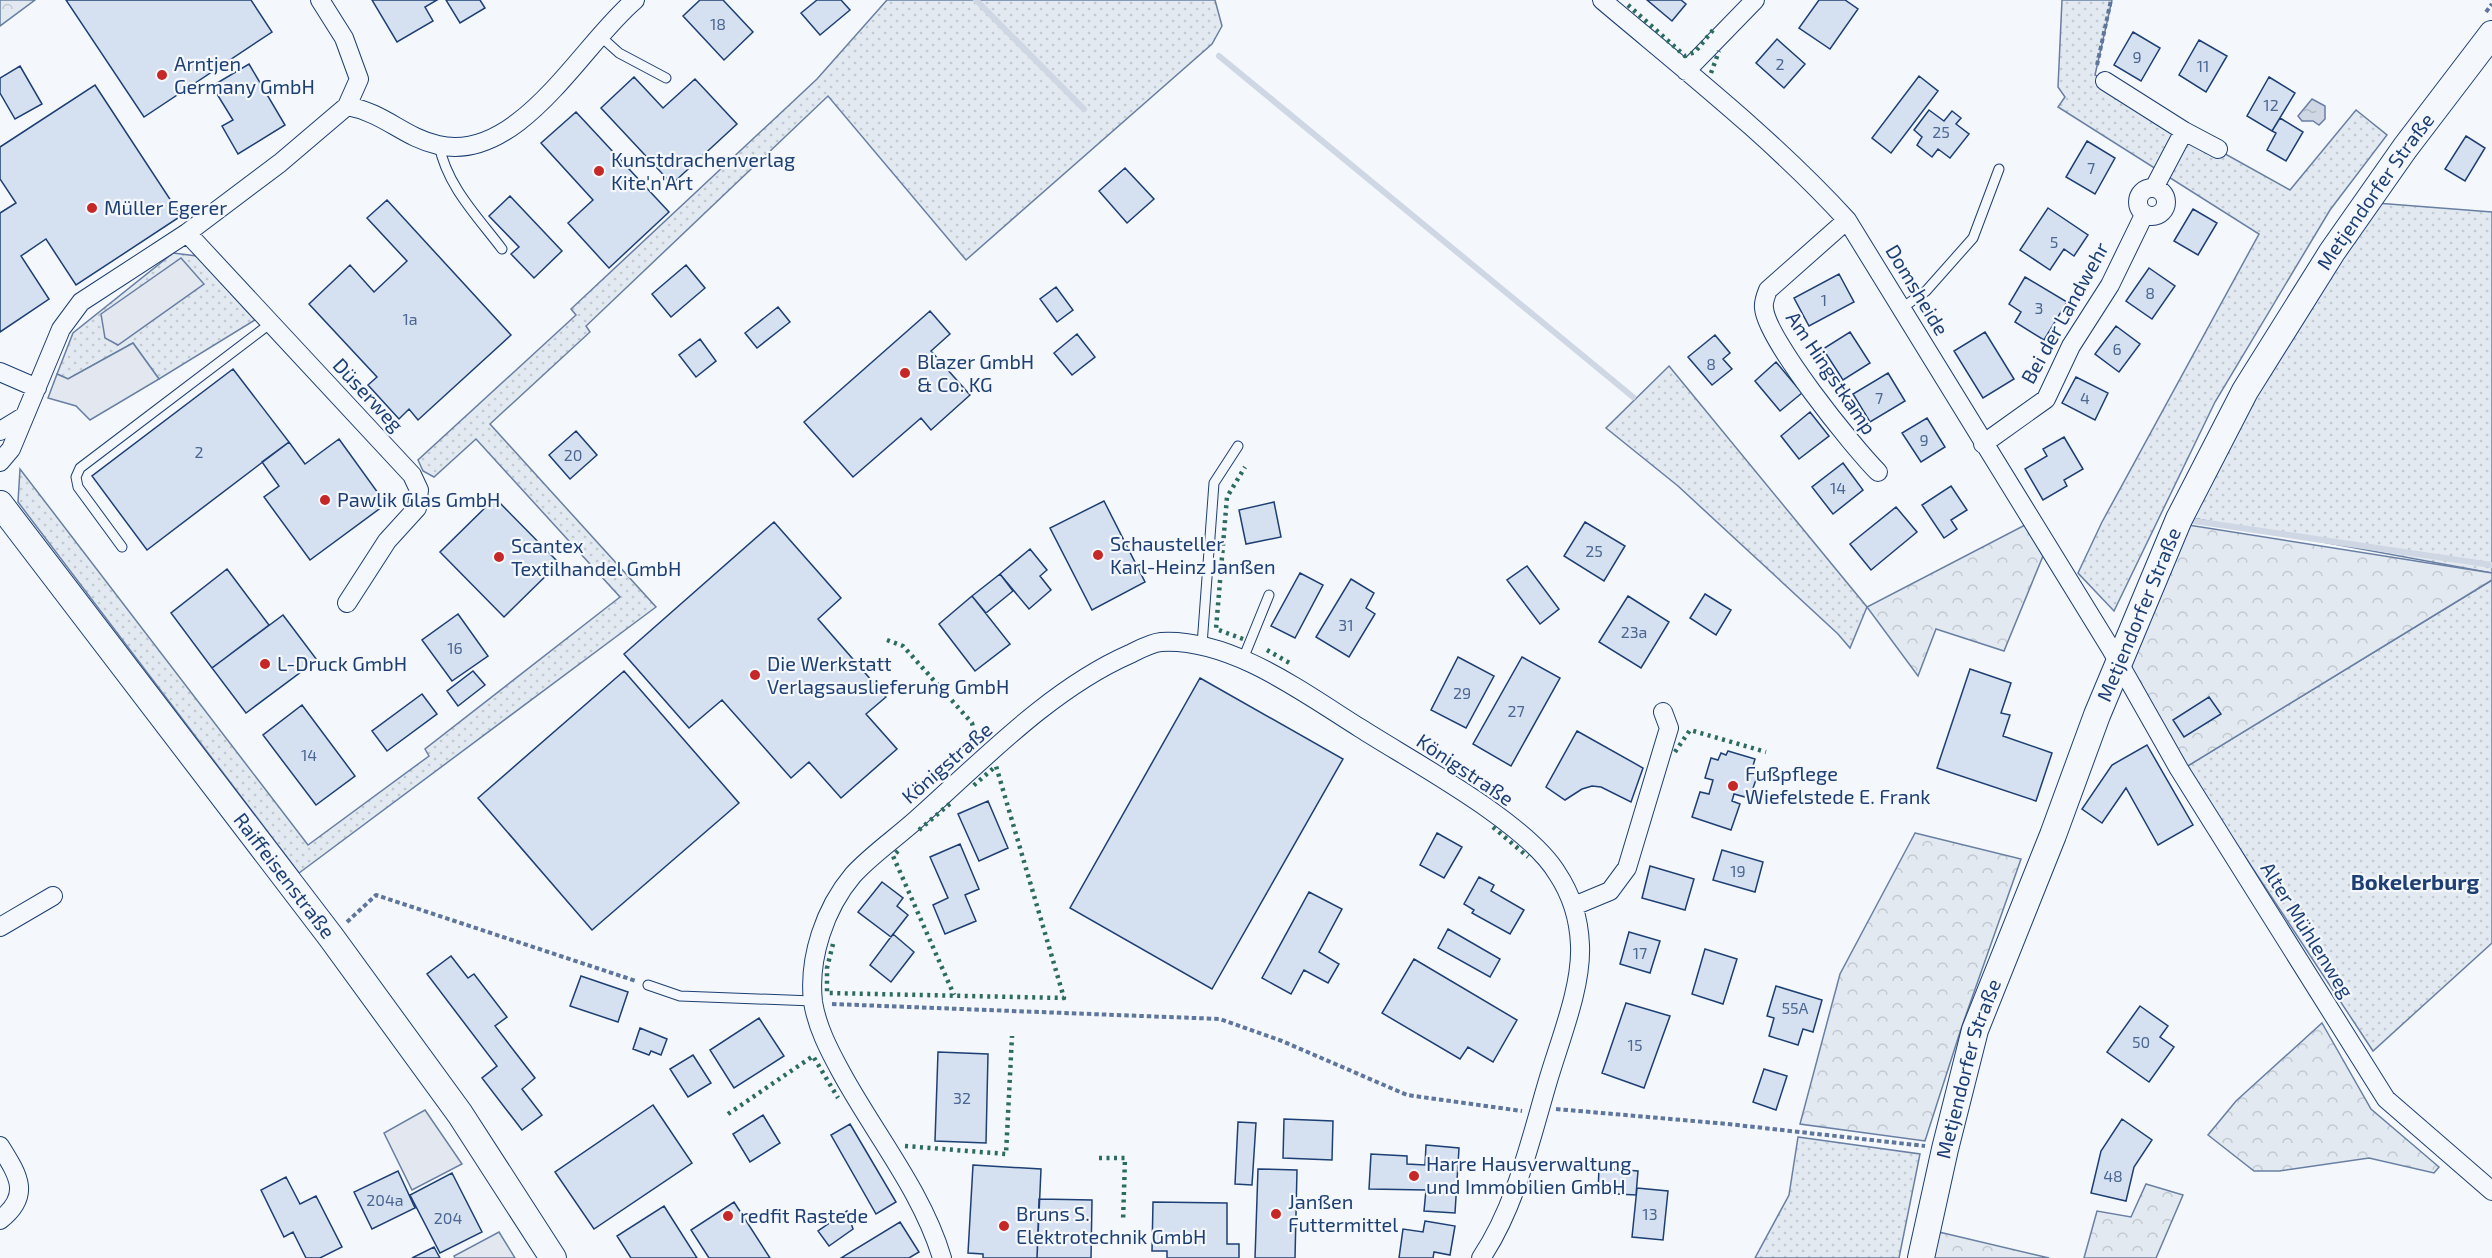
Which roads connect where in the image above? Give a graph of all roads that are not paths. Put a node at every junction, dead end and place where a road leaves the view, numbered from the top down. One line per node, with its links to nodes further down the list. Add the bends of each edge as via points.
1 (320, 0): 10 (street, via 344,38 359,79)
2 (635, 0): 6 (street)
3 (1602, 0): 7 (street, Domsheide)
4 (1755, 0): 7 (street)
5 (2492, 34): 34 (street, Metjendorfer Straße, via 2368,198 2245,391 2179,519)
6 (599, 35): 8 (lane, via 619,53); 12 (street, via 537,104 505,132 461,148)
7 (1686, 71): 15 (street, Domsheide, via 1814,184)
8 (666, 78)
9 (2105, 81): 11 (street)
10 (347, 106): 12 (street, via 368,110 413,136); 16 (street)
11 (2184, 131): 13 (street); 24 (street, Bei der Landwehr, via 2154,188 2162,192 2164,210 2155,216 2145,215 2110,285 2071,346 2046,399)
12 (439, 145): 17 (lane, via 443,166)
13 (2218, 149)
14 (2000, 168): 18 (lane, via 1973,238 1926,291)
15 (1847, 220): 18 (street, Domsheide); 27 (street, Am Hingstkamp, via 1768,290 1763,307 1787,354 1850,443)
16 (187, 233): 19 (street, Düserweg); 21 (street, via 81,302 61,329)
17 (502, 249)
18 (1902, 308): 24 (street, Domsheide)
19 (271, 323): 29 (lane, via 80,468 76,477 78,487); 31 (street, Düserweg, via 412,475 419,490 417,508 387,541)
20 (0, 372): 21 (street)
21 (37, 388): 22 (street)
22 (23, 417): 23 (street); 26 (street, via 11,449)
23 (0, 430)
24 (1983, 444): 34 (street, Domsheide)
25 (1238, 446): 32 (lane, via 1214,483)
26 (0, 462)
27 (1878, 472)
28 (0, 504): 44 (street, Raiffeisenstraße, via 331,937 460,1114)
29 (122, 547)
30 (1269, 596): 33 (lane)
31 (347, 603)
32 (1202, 645): 33 (street, Königstraße); 40 (street, Königstraße, via 1157,642 1065,690 853,876 824,921 814,968)
33 (1243, 659): 37 (street, Königstraße, via 1437,777 1531,842 1557,871)
34 (2119, 665): 42 (street, Alter Mühlenweg, via 2179,769 2386,1099); 47 (street, Metjendorfer Straße, via 1975,1030)
35 (1663, 712): 37 (street, via 1669,728 1627,868 1610,891)
36 (53, 896): 38 (street)
37 (1574, 906): 46 (street, Königstraße, via 1581,947 1576,982 1531,1110 1516,1183)
38 (0, 927)
39 (648, 985): 40 (lane, via 680,996)
40 (813, 1001): 45 (street, Königstraße, via 823,1038 916,1199)
41 (0, 1146): 43 (street, via 18,1180 21,1195 14,1208)
42 (2492, 1191)
43 (0, 1220)
44 (553, 1258)
45 (942, 1258)
46 (1481, 1258)
47 (1921, 1258)

